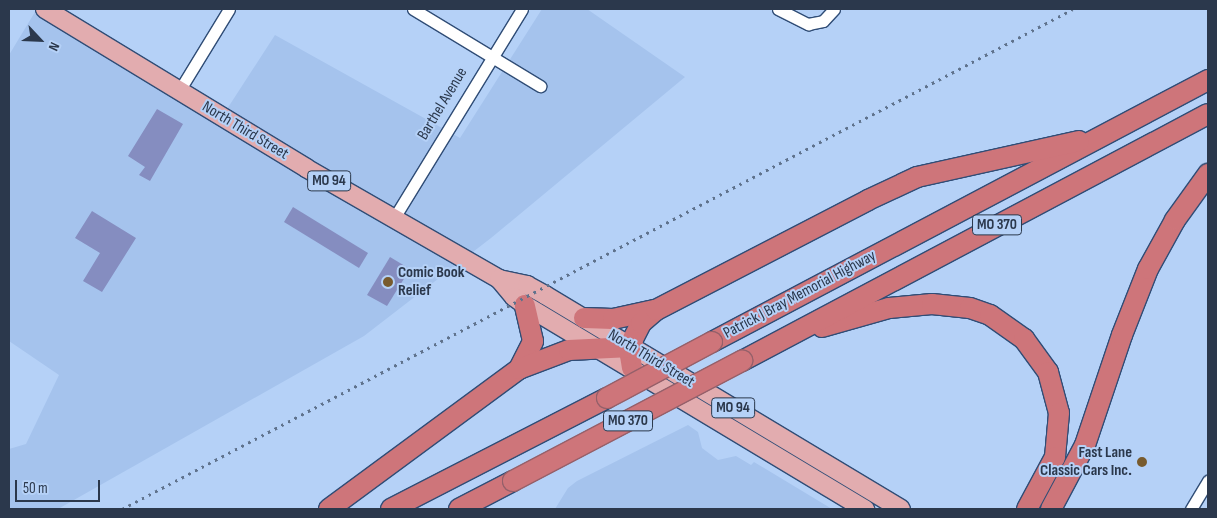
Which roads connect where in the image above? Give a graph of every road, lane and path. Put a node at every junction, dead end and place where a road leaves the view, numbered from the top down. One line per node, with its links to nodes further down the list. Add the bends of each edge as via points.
1 (45, 9): 10 (main road, North Third Street / MO 94)
2 (229, 9): 10 (street)
3 (412, 9): 7 (street)
4 (522, 9): 7 (street, Barthel Avenue)
5 (778, 9): 6 (street, via 801,22 816,24)
6 (834, 9)
7 (491, 57): 9 (street); 14 (street, Barthel Avenue)
8 (1208, 80): 12 (highway, Patrick J Bray Memorial Highway / MO 370)
9 (540, 86)
10 (179, 91): 14 (main road, North Third Street / MO 94)
11 (1208, 114): 19 (highway, Patrick J Bray Memorial Highway / MO 370)
12 (1103, 136): 17 (highway, via 917,177); 27 (highway, Patrick J Bray Memorial Highway / MO 370, bridge)
13 (1208, 174): 33 (highway, via 1175,220 1148,270 1124,327 1085,445)
14 (394, 218): 15 (main road, North Third Street / MO 94)
15 (499, 279): 16 (main road, North Third Street / MO 94); 18 (main road, North Third Street / MO 94, via 527,285)
16 (524, 305): 21 (main road, North Third Street / MO 94); 23 (highway, via 531,323 533,342)
17 (656, 310): 18 (highway, via 613,319); 20 (highway, via 641,323)
18 (584, 318): 20 (main road, North Third Street / MO 94)
19 (787, 336): 25 (highway, via 889,308 932,304 970,308 1007,325 1036,353 1055,391 1058,437 1055,457); 28 (highway, Patrick J Bray Memorial Highway / MO 370, bridge)
20 (630, 347): 21 (highway); 22 (highway); 30 (main road, North Third Street / MO 94)
21 (598, 348): 22 (main road, North Third Street / MO 94); 23 (highway, via 557,353)
22 (632, 368): 29 (main road, North Third Street / MO 94)
23 (519, 369): 26 (highway)
24 (1208, 481): 34 (street)
25 (1038, 492): 31 (highway); 32 (highway)
26 (329, 509)
27 (391, 509)
28 (459, 509)
29 (865, 509)
30 (901, 509)
31 (1016, 509)
32 (1027, 509)
33 (1051, 509)
34 (1190, 509)

